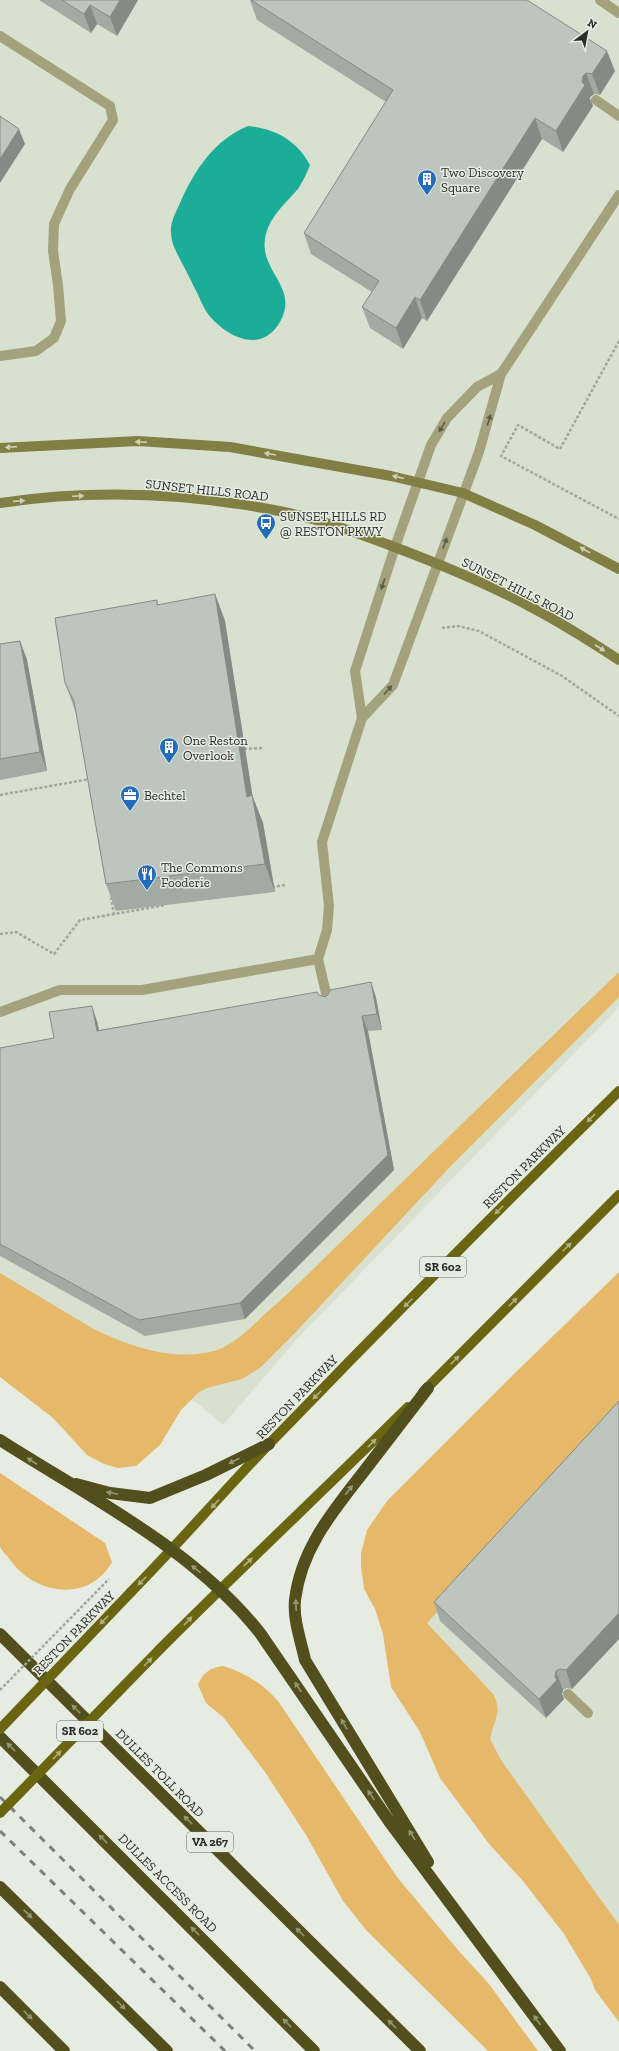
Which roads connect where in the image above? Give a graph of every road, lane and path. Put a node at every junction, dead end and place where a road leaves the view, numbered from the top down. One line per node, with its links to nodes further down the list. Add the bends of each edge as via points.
1 (600, 0): 2 (lane)
2 (619, 13)
3 (0, 36): 8 (lane, via 110,106 113,120 70,189 54,224 53,251 61,321 54,338 36,351)
4 (596, 100): 5 (lane)
5 (619, 116)
6 (619, 195): 9 (lane)
7 (619, 341): 14 (path, via 560,449 518,425 501,456)
8 (0, 356)
9 (502, 374): 11 (lane, one-way to 11, via 477,387 448,418 431,445); 12 (lane, one-way to 9, via 479,452)
10 (0, 448): 11 (main road, one-way to 10, via 230,447 138,441)
11 (418, 482): 12 (main road); 15 (lane)
12 (463, 493): 16 (lane, one-way to 12); 17 (main road, one-way to 12, via 535,525)
13 (0, 503): 15 (main road, SUNSET HILLS ROAD, one-way to 15, via 114,494 227,503 285,513)
14 (619, 518)
15 (395, 547): 16 (main road, SUNSET HILLS ROAD); 21 (lane, one-way to 21, via 355,672)
16 (438, 563): 19 (main road, SUNSET HILLS ROAD, one-way to 19, via 530,606); 21 (lane, one-way to 16, via 393,685)
17 (619, 569)
18 (442, 628): 20 (path, via 458,626 479,631 562,676)
19 (619, 660)
20 (619, 716)
21 (362, 718): 34 (lane, via 322,842 329,906 327,930)
22 (262, 748): 23 (path)
23 (244, 749)
24 (93, 778): 25 (path)
25 (88, 779): 26 (path); 27 (path)
26 (89, 787)
27 (0, 795)
28 (285, 885): 29 (path)
29 (270, 887)
30 (110, 892): 32 (path)
31 (168, 905): 32 (path)
32 (114, 914): 33 (path, via 80,920 54,954 16,932)
33 (0, 934)
34 (318, 959): 35 (lane); 36 (lane, via 142,990 60,990)
35 (329, 1006)
36 (0, 1012)
37 (619, 1091): 41 (main road, RESTON PARKWAY / SR 602, one-way to 41)
38 (619, 1194): 39 (main road, SR 602, one-way to 38)
39 (428, 1388): 45 (main road, SR 602, one-way to 39); 54 (highway, one-way to 39, via 305,1660 295,1602 300,1574 311,1545 328,1518)
40 (0, 1440): 42 (highway, one-way to 40)
41 (269, 1444): 42 (highway, one-way to 42, via 206,1475 150,1498 110,1493); 43 (main road, RESTON PARKWAY / SR 602, one-way to 43)
42 (64, 1481): 43 (highway, via 150,1533)
43 (172, 1550): 45 (highway, one-way to 43); 50 (main road, RESTON PARKWAY / SR 602, one-way to 50, bridge)
44 (109, 1579): 47 (path, bridge)
45 (220, 1588): 52 (main road, SR 602, one-way to 45, bridge); 54 (highway, one-way to 45, via 391,1824 260,1633 240,1607)
46 (0, 1634): 59 (highway, DULLES TOLL ROAD / VA 267, one-way to 46)
47 (0, 1690)
48 (568, 1694): 49 (lane)
49 (588, 1713)
50 (0, 1729)
51 (0, 1736): 58 (highway, DULLES ACCESS ROAD, one-way to 51)
52 (0, 1813)
53 (0, 1887): 57 (highway, one-way to 57)
54 (461, 1916): 60 (highway, one-way to 54)
55 (0, 1987): 56 (highway, one-way to 56)
56 (64, 2051)
57 (167, 2051)
58 (314, 2051)
59 (420, 2051)
60 (560, 2051)

